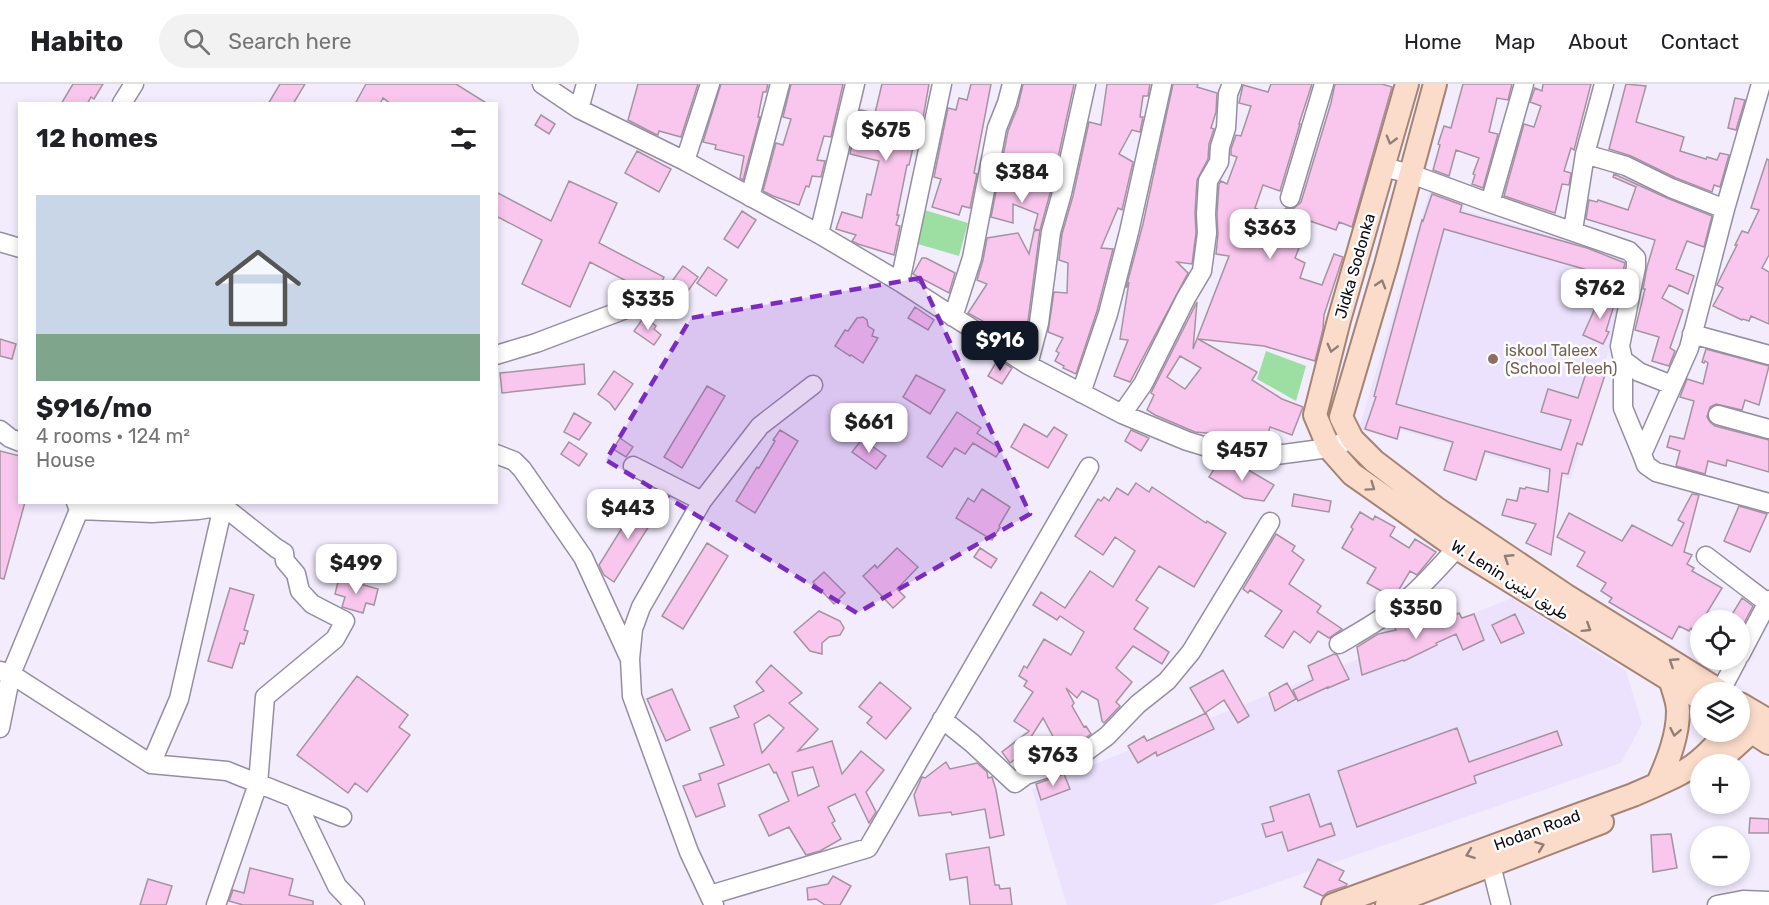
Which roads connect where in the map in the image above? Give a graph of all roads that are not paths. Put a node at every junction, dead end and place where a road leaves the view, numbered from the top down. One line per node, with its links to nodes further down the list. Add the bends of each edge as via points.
1 (134, 84): 18 (street)
2 (542, 84): 19 (street)
3 (586, 84): 19 (street)
4 (710, 84): 21 (street)
5 (780, 84): 24 (street)
6 (855, 84): 29 (street)
7 (942, 84): 32 (street)
8 (1012, 84): 34 (street, via 997,128 972,258)
9 (1086, 84): 39 (street, via 1051,232 1039,323)
10 (1162, 84): 42 (street, via 1108,314)
11 (1232, 84): 43 (street, via 1219,162 1208,181 1202,271 1143,384)
12 (1324, 84): 25 (street)
13 (1407, 84): 22 (main road, Jidka Sodonka, one-way to 22)
14 (1435, 84): 23 (main road, Jidka Sodonka)
15 (1524, 84): 26 (street)
16 (1604, 84): 20 (street)
17 (1761, 84): 27 (street)
18 (123, 102)
19 (579, 109): 21 (street)
20 (1585, 154): 27 (street, via 1626,166); 28 (street)
21 (685, 161): 24 (street)
22 (1383, 167): 23 (street); 49 (main road, Jidka Sodonka, one-way to 49, via 1315,415)
23 (1411, 174): 26 (street); 47 (main road, Jidka Sodonka, one-way to 23, via 1341,417)
24 (750, 197): 29 (street)
25 (1290, 198)
26 (1490, 204): 28 (street)
27 (1725, 209): 35 (street)
28 (1573, 231): 38 (street, via 1624,248 1636,258 1620,346)
29 (819, 234): 32 (street)
30 (0, 242): 31 (street)
31 (18, 247)
32 (900, 282): 34 (street)
33 (639, 304): 36 (street)
34 (953, 317): 39 (street)
35 (1692, 334): 37 (street); 41 (street)
36 (498, 354)
37 (1769, 355)
38 (1623, 360): 41 (street, via 1639,372); 50 (street, via 1623,408)
39 (1029, 365): 42 (street)
40 (813, 385): 54 (street, via 760,426)
41 (1672, 386): 50 (street)
42 (1081, 393): 43 (street)
43 (1122, 414): 49 (street, via 1186,441 1230,453 1276,455)
44 (1718, 415): 45 (street)
45 (1769, 429)
46 (0, 430): 48 (street)
47 (1352, 439): 49 (street); 58 (main road, W. Lenin طريق لينين)
48 (18, 441)
49 (1329, 448): 58 (main road, W. Lenin طريق لينين, one-way to 58, via 1352,474)
50 (1642, 454): 55 (street, via 1646,465 1656,472)
51 (498, 455): 65 (street, via 522,469 583,557)
52 (633, 466): 54 (street)
53 (1089, 467): 70 (street)
54 (702, 501): 65 (street, via 641,607 633,629)
55 (1769, 503)
56 (77, 506): 57 (street, via 152,513); 66 (street)
57 (223, 506): 76 (street, via 179,699); 80 (street, via 284,553 300,591 312,604 345,621 335,639 265,697)
58 (1430, 517): 60 (main road, W. Lenin طريق لينين); 68 (main road, W. Lenin طريق لينين, one-way to 58, via 1565,595)
59 (1270, 522): 70 (street, via 1191,652 1167,681 1084,753 1015,783)
60 (1456, 548): 64 (street, via 1404,602); 67 (main road, W. Lenin طريق لينين, one-way to 67)
61 (1706, 556): 62 (street)
62 (1769, 603): 63 (street)
63 (1750, 637)
64 (1339, 644)
65 (630, 659): 84 (street, via 632,696 689,852)
66 (5, 673): 72 (street); 76 (street)
67 (1670, 679): 69 (main road, W. Lenin طريق لينين); 79 (main road, one-way to 79, via 1678,709 1676,728)
68 (1696, 682)
69 (1690, 686)
70 (942, 719): 84 (street, via 868,848)
71 (1752, 721): 75 (main road)
72 (0, 728)
73 (1718, 742): 74 (main road, Hodan Road)
74 (1706, 754)
75 (1724, 754)
76 (151, 764): 80 (street, via 227,771)
77 (1690, 777): 79 (main road, Hodan Road)
78 (1690, 778): 83 (main road, Hodan Road, one-way to 78, via 1610,819)
79 (1658, 783): 88 (main road, Hodan Road, one-way to 88)
80 (258, 784): 81 (street); 86 (street)
81 (294, 799): 82 (street); 87 (street, via 337,886)
82 (342, 817)
83 (1491, 865): 89 (main road, Hodan Road); 90 (street)
84 (712, 900)
85 (1769, 901): 91 (street)
86 (216, 905)
87 (355, 905)
88 (1333, 905)
89 (1388, 905)
90 (1501, 905)
91 (1717, 905)

